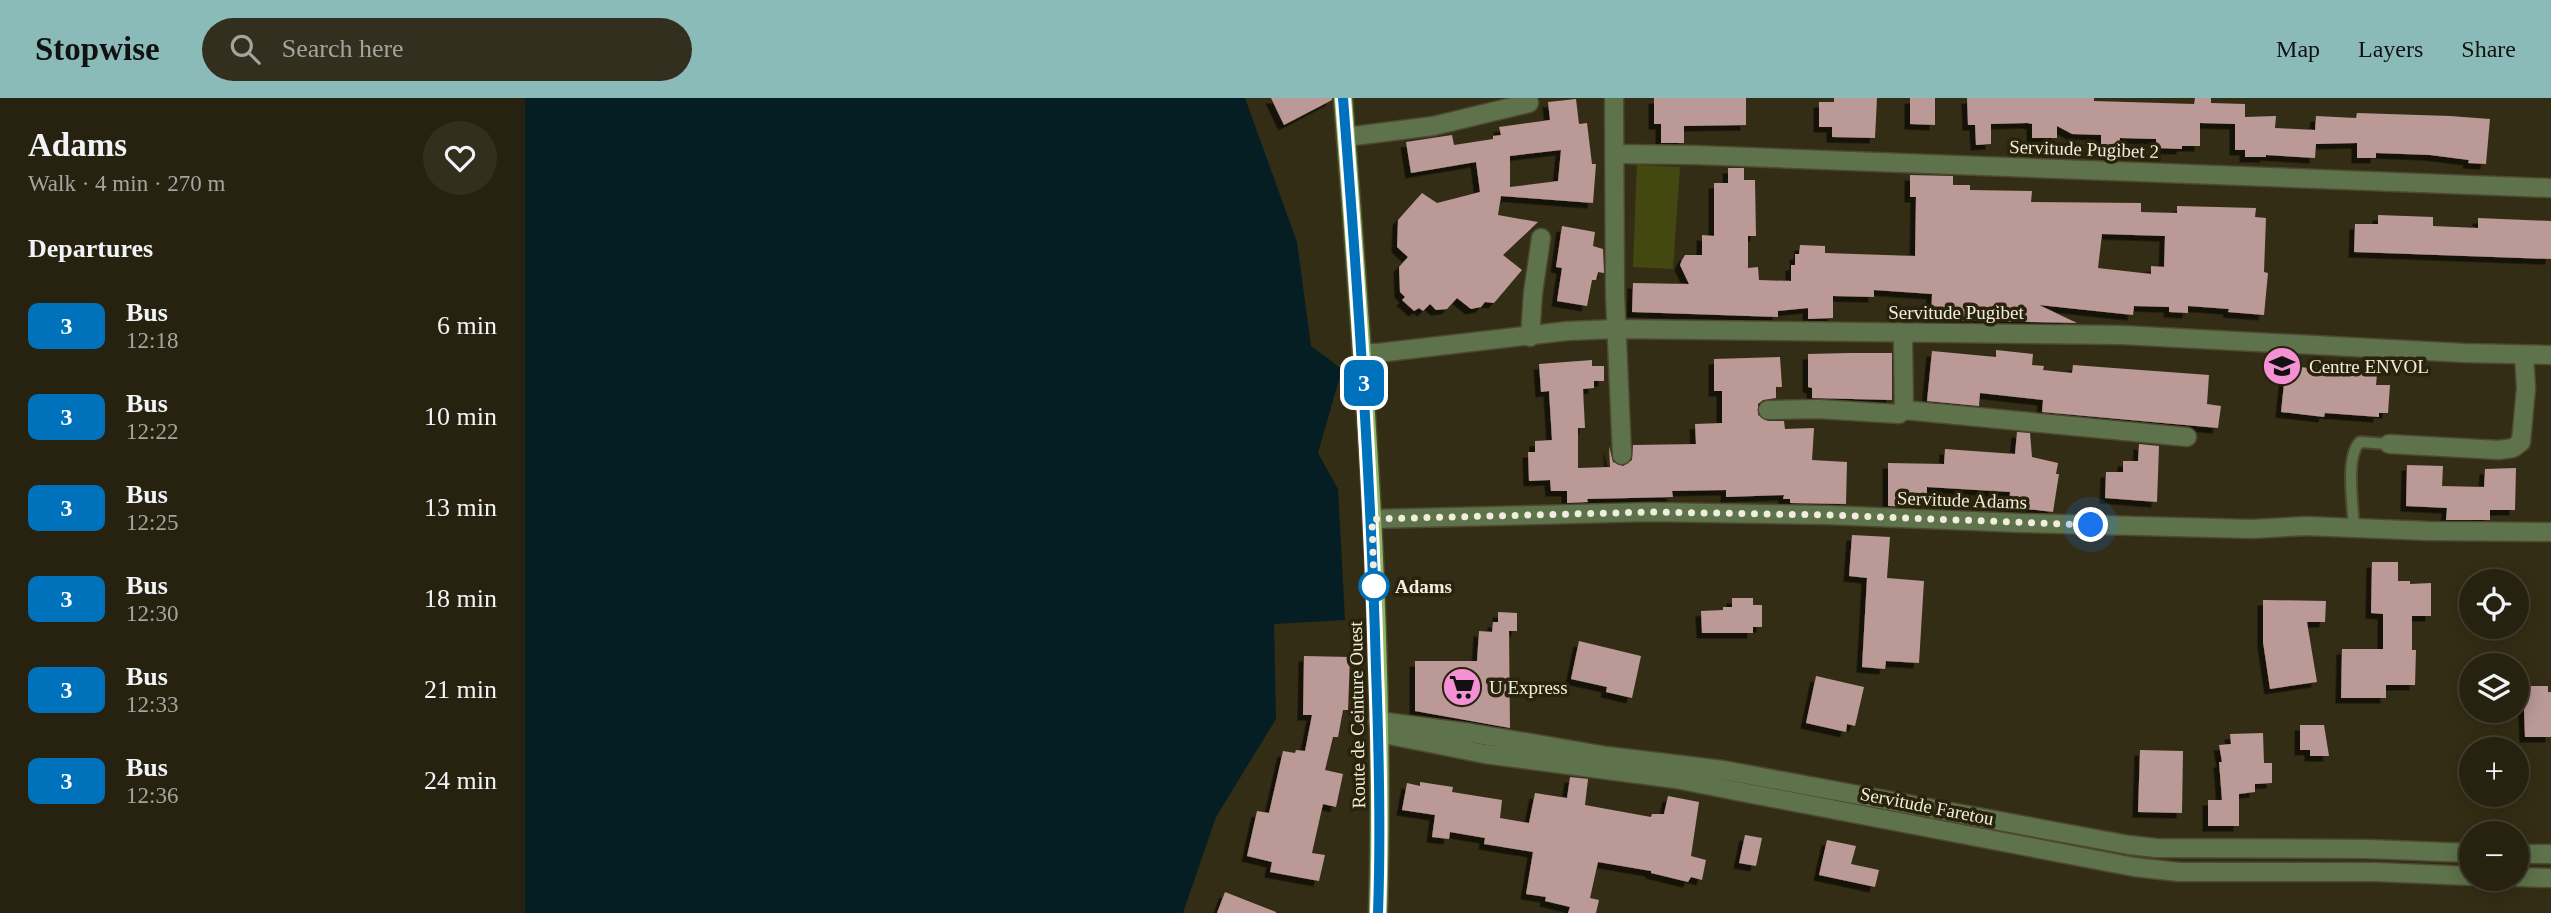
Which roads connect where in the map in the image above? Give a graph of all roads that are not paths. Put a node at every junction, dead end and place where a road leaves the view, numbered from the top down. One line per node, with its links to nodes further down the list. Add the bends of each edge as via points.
1 (1343, 98): 4 (main road, Route de Ceinture Ouest)
2 (1614, 98): 5 (street)
3 (1529, 103): 4 (street, via 1433,126)
4 (1346, 137): 11 (main road, Route de Ceinture Ouest)
5 (1615, 154): 6 (street, Servitude Pugibet 2); 8 (street)
6 (2551, 188)
7 (1541, 238): 10 (street)
8 (1616, 329): 9 (street, Servitude Pugibet); 10 (street, Servitude Pugibet); 18 (street)
9 (1907, 333): 12 (street, Servitude Pugibet, via 2122,335); 15 (street, via 1903,341)
10 (1530, 337): 11 (street, Servitude Pugibet)
11 (1362, 353): 19 (main road, Route de Ceinture Ouest)
12 (2524, 355): 13 (street, Servitude Pugibet); 17 (street, via 2521,442 2513,448)
13 (2551, 355)
14 (1768, 410): 15 (street, via 1892,414)
15 (1904, 410): 16 (street)
16 (2187, 437)
17 (2389, 443): 20 (lane, via 2360,442 2354,448)
18 (1622, 454)
19 (1372, 519): 20 (street, Servitude Adams, via 1651,512); 22 (main road, Route de Ceinture Ouest)
20 (2354, 528): 21 (street, Servitude Adams)
21 (2551, 532)
22 (1378, 727): 23 (street, Servitude Faretou, via 1471,733 1723,770 2129,845); 26 (street, Servitude Faretou, via 1485,754 1705,783 2134,867); 29 (main road, Route de Ceinture Ouest)
23 (2459, 853)
24 (2529, 854): 25 (street)
25 (2551, 854)
26 (2459, 875)
27 (2529, 877): 28 (street)
28 (2551, 878)
29 (1380, 912)

